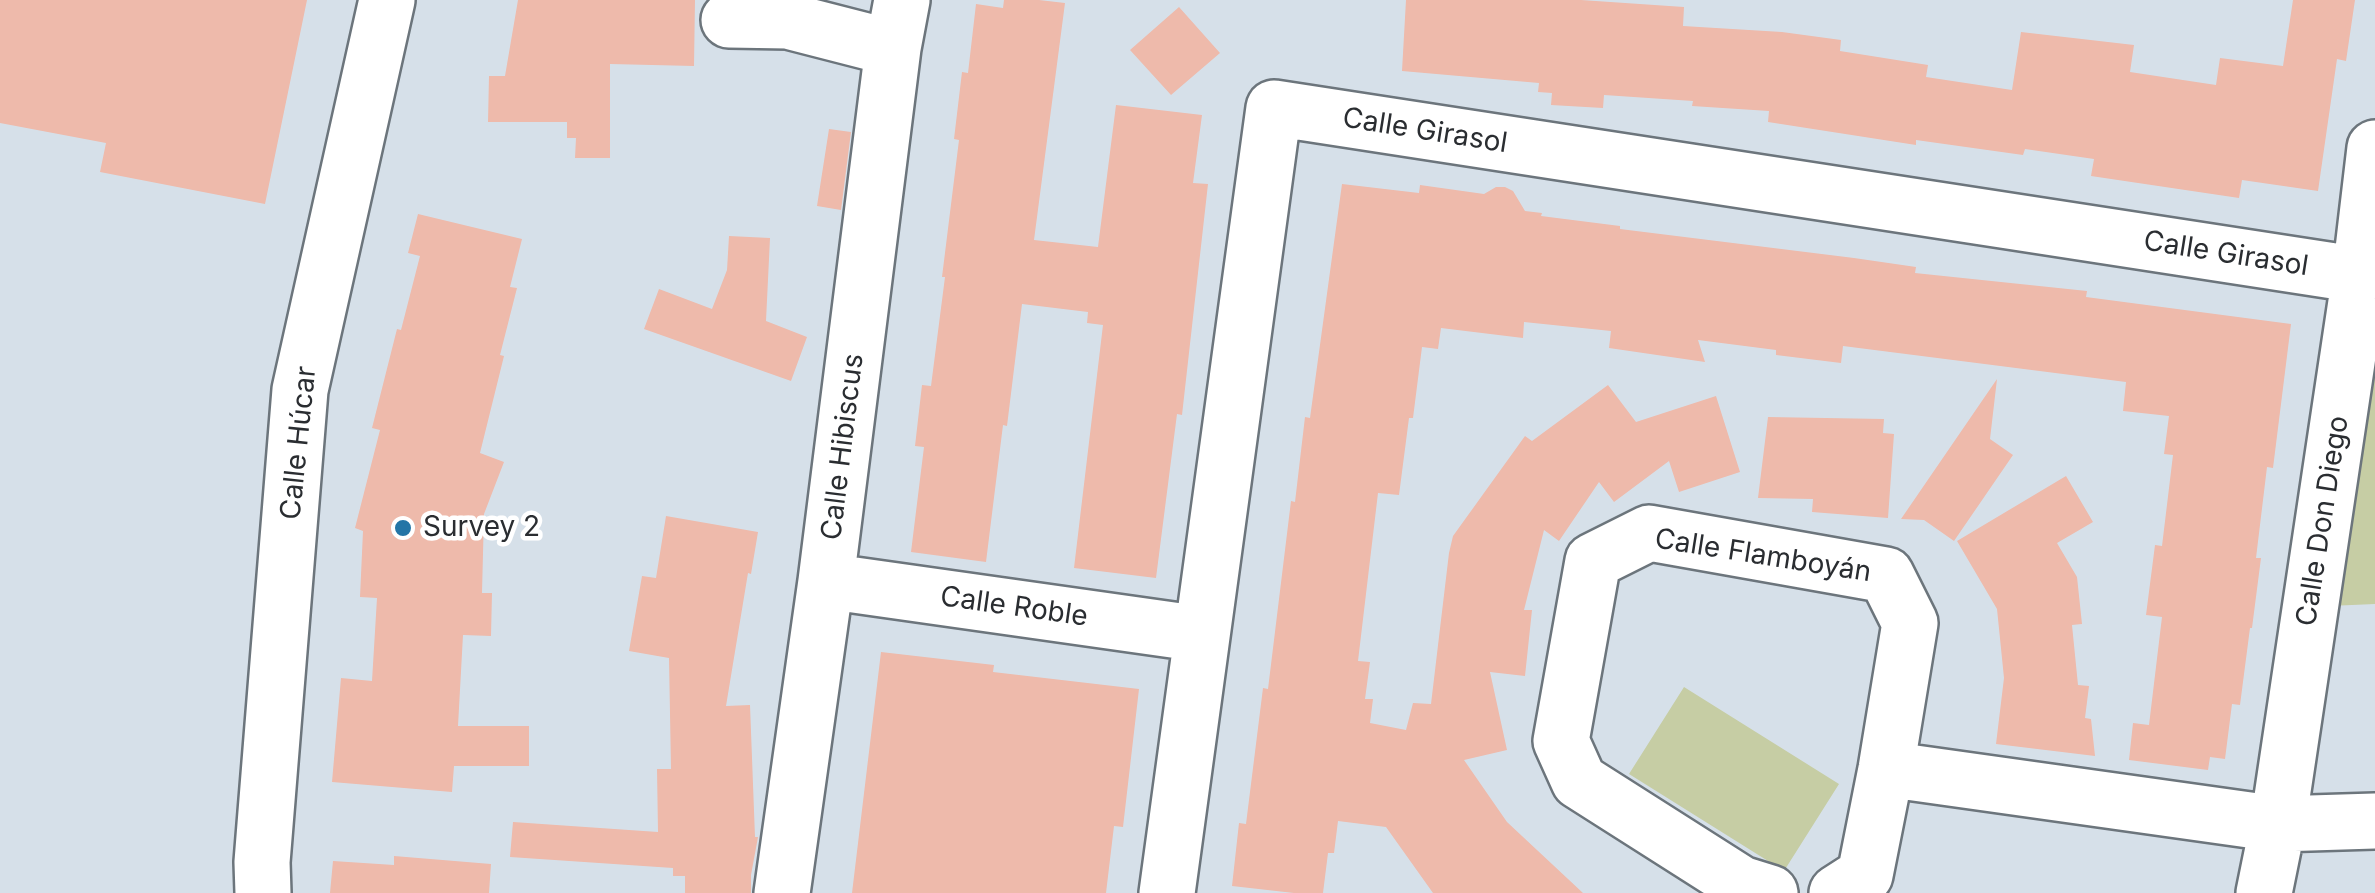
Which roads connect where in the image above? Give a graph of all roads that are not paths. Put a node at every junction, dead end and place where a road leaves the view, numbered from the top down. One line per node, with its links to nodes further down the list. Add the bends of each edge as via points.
1 (387, 0): 11 (street, Calle Húcar, via 300,390)
2 (730, 20): 3 (street)
3 (897, 24): 6 (street, Calle Hibiscus)
4 (2375, 148): 5 (street, Calle Don Diego)
5 (2360, 275): 7 (street, Calle Girasol, via 1274,108); 10 (street, Calle Don Diego)
6 (826, 580): 7 (street, Calle Roble); 12 (street, Calle Hibiscus)
7 (1201, 634): 13 (street, Calle Girasol)
8 (1886, 769): 10 (street); 14 (street, Calle Flamboyán, via 1910,623 1886,575 1648,533 1593,561 1561,741 1579,781 1741,884); 15 (street, Calle Flamboyán, via 1865,875)
9 (2375, 821): 10 (street)
10 (2278, 824): 16 (street, Calle Don Diego)
11 (263, 893)
12 (782, 893)
13 (1167, 893)
14 (1770, 893)
15 (1837, 893)
16 (2264, 893)

